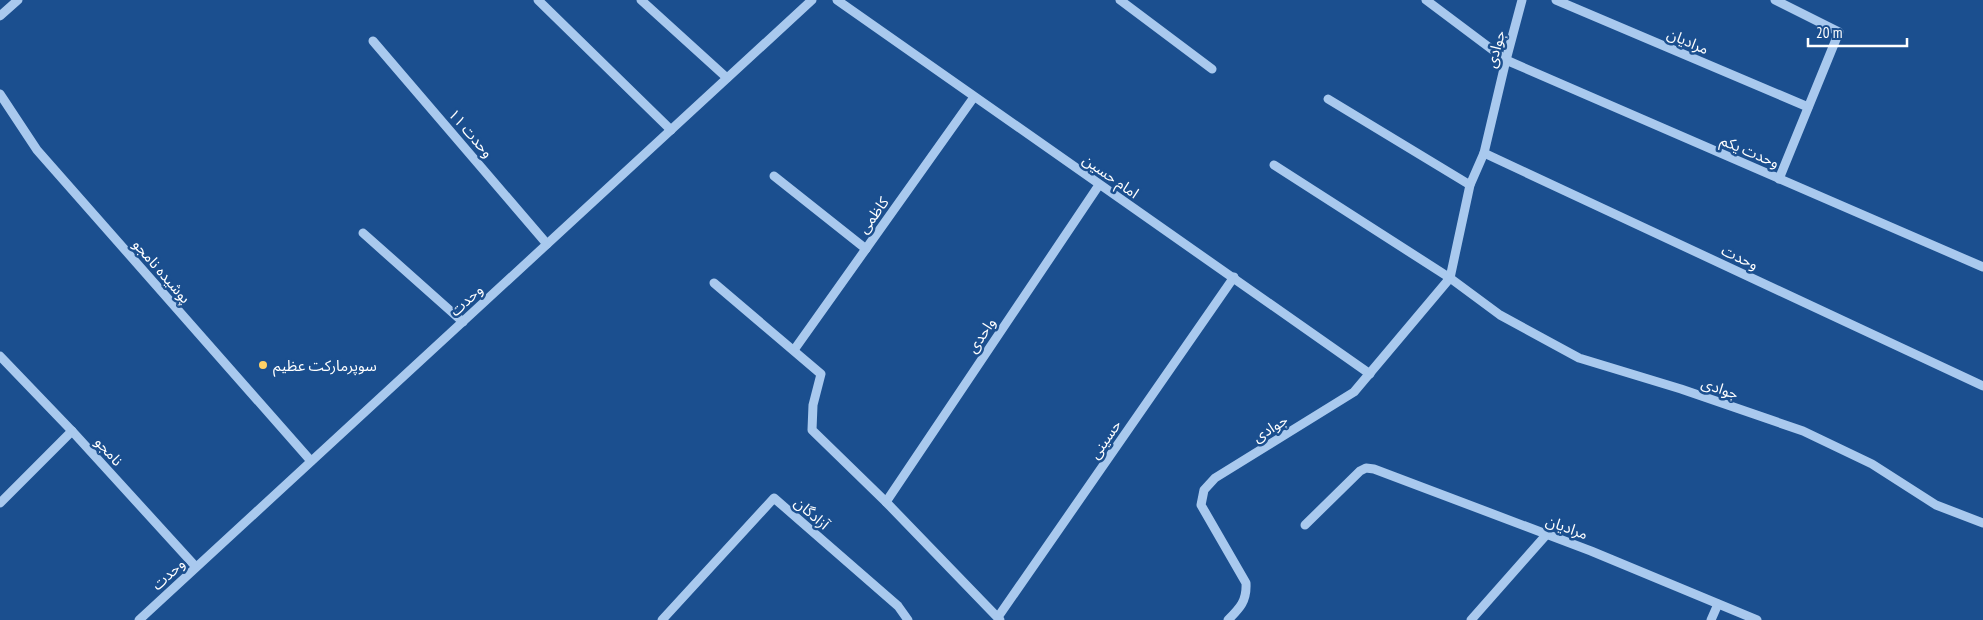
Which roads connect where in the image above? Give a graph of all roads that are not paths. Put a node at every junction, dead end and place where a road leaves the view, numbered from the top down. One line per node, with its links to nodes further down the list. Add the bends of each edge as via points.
1 (18, 0): 11 (street)
2 (538, 0): 20 (street)
3 (642, 0): 15 (street)
4 (812, 0): 15 (street, وحدت)
5 (837, 0): 17 (street, امام حسین)
6 (1120, 0): 14 (street)
7 (1426, 0): 13 (street, وحدت یکم)
8 (1522, 0): 13 (street, جوادی)
9 (1556, 0): 19 (street, مرادیان)
10 (1775, 0): 19 (street, via 1839,32)
11 (0, 16)
12 (373, 41): 28 (street, وحدت ۱۱)
13 (1506, 60): 21 (street, جوادی); 24 (street, وحدت یکم)
14 (1212, 69)
15 (727, 78): 20 (street, وحدت)
16 (0, 94): 40 (street, پوشیده نامجو, via 37,150)
17 (974, 97): 25 (street, امام حسین); 29 (street, کاظمی)
18 (1328, 99): 26 (street)
19 (1808, 107): 24 (street)
20 (671, 130): 28 (street, وحدت)
21 (1484, 153): 26 (street, جوادی); 38 (street, وحدت)
22 (1274, 165): 32 (street)
23 (774, 176): 29 (street)
24 (1779, 179): 30 (street, وحدت یکم)
25 (1098, 184): 31 (street, امام حسین); 41 (street, واحدی)
26 (1470, 185): 32 (street, جوادی)
27 (363, 233): 34 (street)
28 (547, 244): 34 (street, وحدت)
29 (866, 249): 35 (street, کاظمی)
30 (1983, 267)
31 (1234, 277): 37 (street, امام حسین); 48 (street, حسینی)
32 (1450, 278): 37 (street, جوادی); 43 (street, جوادی, via 1500,315 1579,358 1803,431 1872,464 1936,505)
33 (714, 283): 35 (street)
34 (463, 322): 40 (street, وحدت)
35 (794, 350): 41 (street, via 822,374 813,405 812,430)
36 (0, 356): 39 (street, نامجو)
37 (1370, 374): 52 (street, جوادی, via 1354,392 1215,478 1204,490 1201,505 1246,583 1242,605)
38 (1983, 386)
39 (72, 431): 42 (street); 46 (street, نامجو)
40 (311, 461): 46 (street, وحدت)
41 (886, 502): 48 (street)
42 (0, 503)
43 (1983, 523)
44 (1305, 525): 45 (street, مرادیان, via 1366,468)
45 (1546, 534): 47 (street, مرادیان); 53 (street)
46 (196, 567): 49 (street, وحدت)
47 (1718, 604): 54 (street); 55 (street, مرادیان)
48 (999, 618)
49 (138, 620)
50 (662, 620): 51 (street, آزادگان, via 774,498 898,606)
51 (908, 620)
52 (1228, 620)
53 (1471, 620)
54 (1711, 620)
55 (1756, 620)

